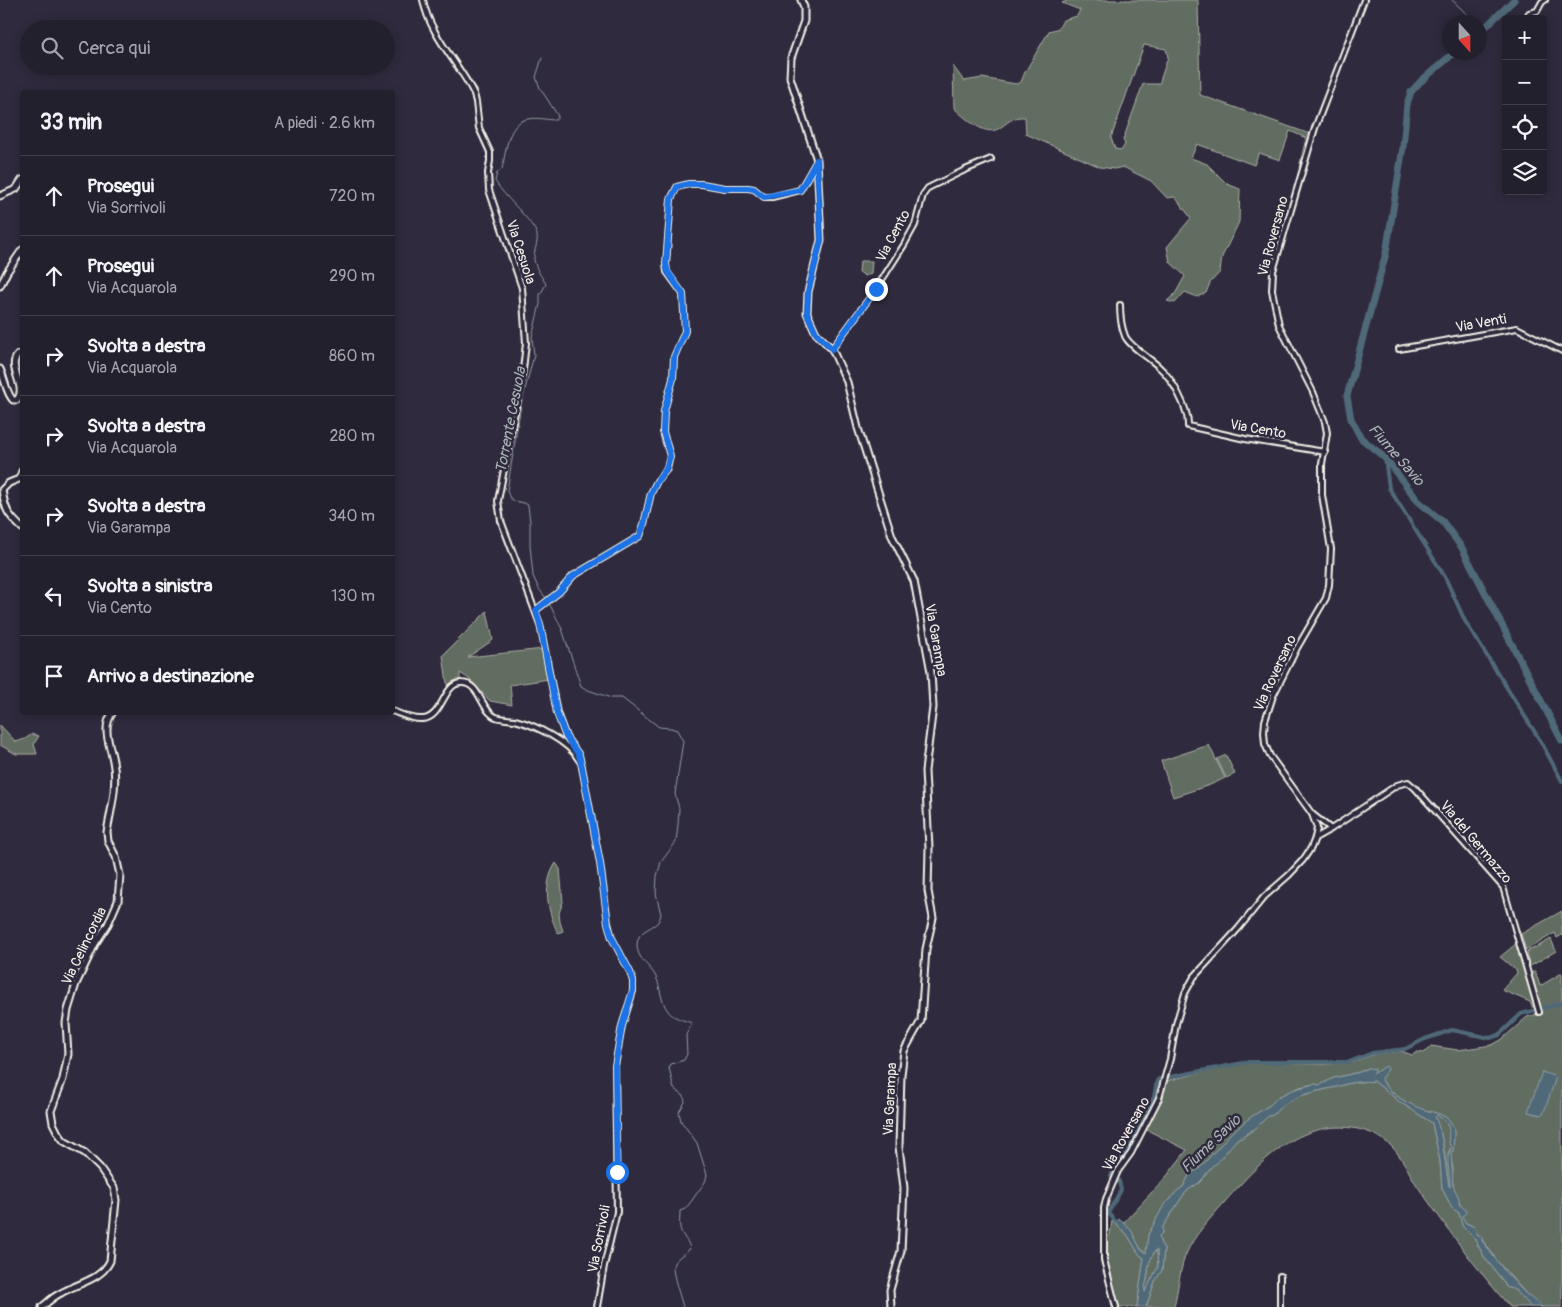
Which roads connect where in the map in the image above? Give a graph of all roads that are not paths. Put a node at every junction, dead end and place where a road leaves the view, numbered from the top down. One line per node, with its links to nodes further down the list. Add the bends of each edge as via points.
1 (423, 0): 23 (street, Via Cesuola, via 440,42 474,94 479,128 490,152 489,190 522,288 526,343 523,370 498,500 501,521)
2 (801, 0): 7 (street, Via Garampa, via 804,21 791,58 790,76)
3 (1364, 0): 20 (street, Via Roversano, via 1316,128 1273,271 1272,290 1278,325 1326,422)
4 (1545, 0): 5 (street, via 1537,11)
5 (1528, 15)
6 (991, 159): 13 (street, Via Cento, via 928,188 904,246)
7 (817, 160): 13 (street, Via Garampa, via 821,240 808,292 807,313 816,333); 23 (street, via 800,190 772,197 764,197 754,189 702,184 677,187 670,207 666,264 683,294 685,331 674,357 673,379 664,411 663,432 670,456 666,469 651,493 640,536 573,576)
8 (20, 183): 9 (street, via 16,189)
9 (0, 196)
10 (20, 253): 11 (street)
11 (0, 286)
12 (1120, 305): 20 (street, Via Cento, via 1125,337 1171,381 1187,415 1188,426)
13 (832, 349): 34 (street, Via Garampa, via 847,382 892,536 914,581 932,672 933,707 925,771 928,891 933,918 926,949 921,1021 904,1051 901,1075 899,1146 904,1188 901,1251 890,1290)
14 (1398, 349): 15 (street, Via Venti, via 1517,328)
15 (1562, 351)
16 (20, 355): 18 (street, via 15,358 14,366)
17 (0, 369): 19 (street, via 10,397 13,400)
18 (20, 383)
19 (20, 397)
20 (1325, 452): 27 (street, Via Roversano, via 1322,495 1331,548 1329,586 1326,598 1274,696 1264,732 1270,756)
21 (20, 475): 22 (street, via 2,490 4,506)
22 (20, 526)
23 (536, 610): 26 (street, Via Cesuola, via 557,714)
24 (395, 712): 26 (street, Via Sorrivoli, via 420,720 427,718 434,714 451,687 464,682 473,688 487,711 496,717 544,732 568,747)
25 (111, 715): 32 (street, Via Celincordia, via 106,730 115,776 107,832 120,874 118,900 76,984 66,1023 68,1054 51,1111 53,1123 64,1142 86,1153 114,1188 116,1200 110,1262 100,1275 60,1293)
26 (582, 767): 33 (street, Via Sorrivoli, via 608,924 633,981 615,1066 617,1212)
27 (1312, 814): 28 (street); 29 (street, Via Roversano, via 1317,828)
28 (1330, 829): 29 (street, Via del Germazzo); 30 (street, Via del Germazzo, via 1397,785 1408,782 1416,788 1503,887)
29 (1316, 838): 35 (street, Via Roversano, via 1303,860 1264,896 1194,977 1185,993 1159,1098 1106,1198 1104,1260)
30 (1540, 1012)
31 (1280, 1276): 36 (street)
32 (42, 1307)
33 (597, 1307)
34 (892, 1307)
35 (1116, 1307)
36 (1280, 1307)

